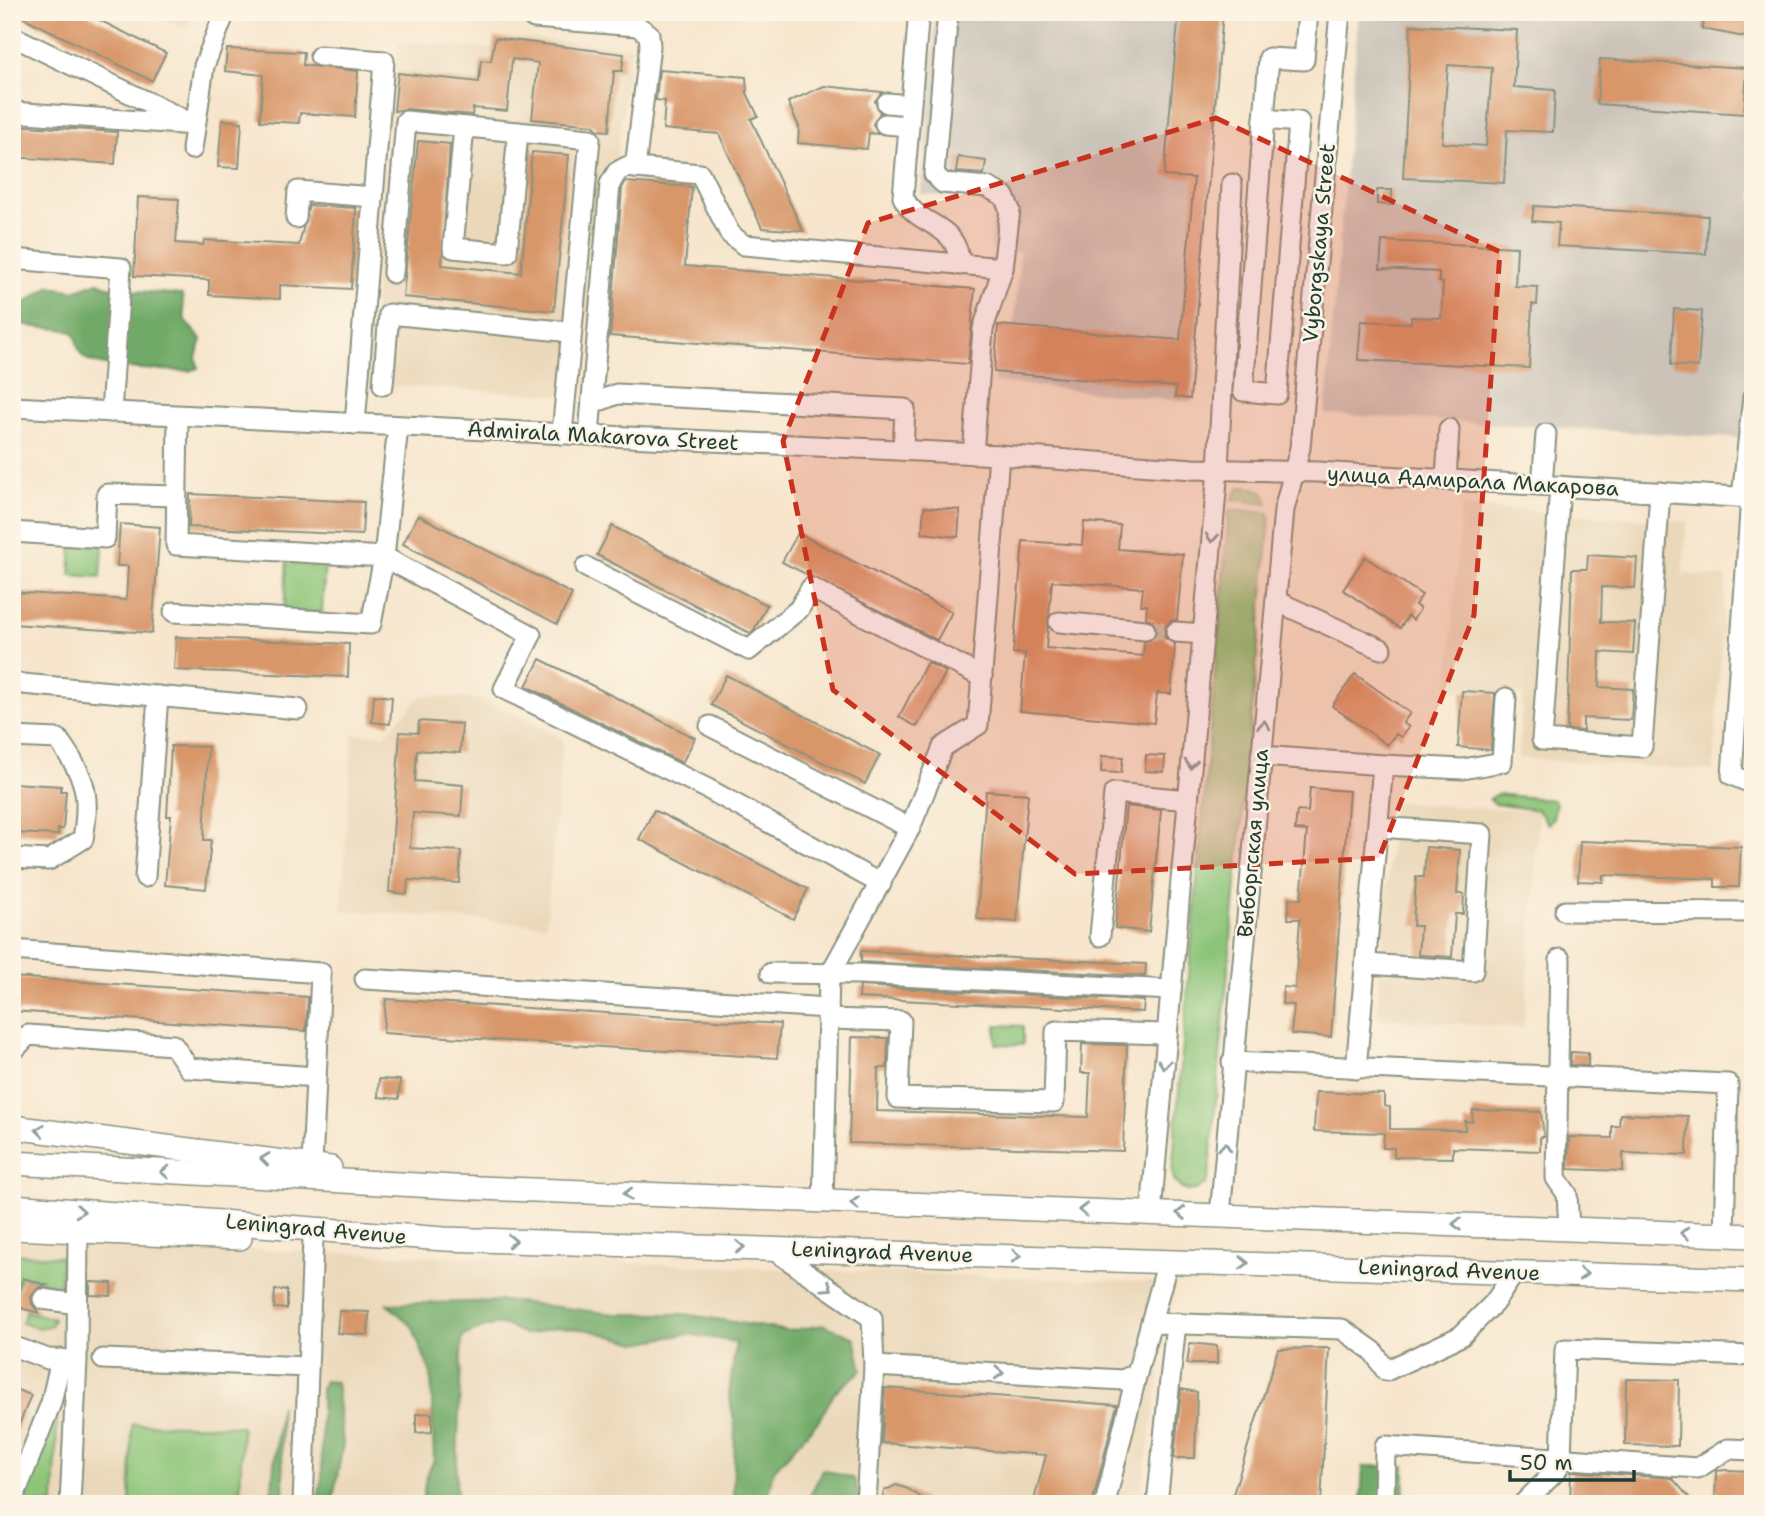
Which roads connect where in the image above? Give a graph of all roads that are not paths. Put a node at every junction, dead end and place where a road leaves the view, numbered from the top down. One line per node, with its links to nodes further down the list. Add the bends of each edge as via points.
1 (225, 12): 16 (street, via 204,66)
2 (526, 12): 21 (street, via 534,18 637,26 649,34)
3 (915, 12): 8 (street)
4 (948, 12): 9 (street)
5 (1308, 12): 14 (street, via 1304,60 1269,58)
6 (1340, 12): 30 (street, Vyborgskaya Street)
7 (12, 36): 16 (street)
8 (917, 39): 9 (street); 12 (street)
9 (945, 41): 27 (street, via 934,174 943,183 987,187 1004,196 1010,210)
10 (320, 56): 23 (street, via 384,61)
11 (887, 103): 12 (street)
12 (910, 105): 17 (street)
13 (12, 112): 16 (street)
14 (1264, 119): 29 (street, via 1299,122); 29 (street, via 1243,391 1277,394)
15 (885, 124): 17 (street)
16 (195, 125): 20 (street)
17 (908, 126): 26 (street, via 903,197 951,236)
18 (464, 127): 19 (street); 19 (street, via 453,248 507,253); 28 (street, via 406,121)
19 (518, 132): 31 (street, via 590,139)
20 (192, 149)
21 (635, 168): 26 (street, via 701,175 730,234 744,245); 34 (street, via 621,169 610,184)
22 (1232, 184): 47 (street)
23 (373, 197): 24 (street, via 298,191); 38 (street)
24 (296, 218)
25 (12, 260): 36 (street, via 121,268)
26 (960, 265): 27 (street)
27 (1003, 268): 45 (street, via 983,329)
28 (393, 273)
29 (1286, 282): 30 (street)
30 (1315, 285): 48 (street, Vyborgskaya Street)
31 (571, 332): 32 (street, via 389,314); 41 (street)
32 (383, 384)
33 (1753, 397): 53 (street)
34 (592, 400): 43 (street); 44 (street, via 617,394 905,409)
35 (12, 407): 36 (street, Admirala Makarova Street)
36 (111, 412): 37 (street, Admirala Makarova Street)
37 (178, 416): 38 (street, Admirala Makarova Street); 52 (street)
38 (355, 424): 39 (street, Admirala Makarova Street)
39 (398, 426): 41 (street, Admirala Makarova Street); 56 (street)
40 (1449, 429): 49 (street)
41 (562, 434): 43 (street, Admirala Makarova Street)
42 (1546, 434): 50 (street)
43 (589, 435): 44 (street, Admirala Makarova Street)
44 (903, 450): 45 (street, Admirala Makarova Street)
45 (973, 454): 46 (street, Admirala Makarova Street)
46 (999, 455): 47 (street, улица Адмирала Макарова); 66 (street)
47 (1218, 470): 48 (street, улица Адмирала Макарова); 64 (street, one-way to 64)
48 (1295, 472): 49 (street, улица Адмирала Макарова); 58 (street, Выборгская улица, via 1284,510)
49 (1446, 480): 50 (street, улица Адмирала Макарова)
50 (1551, 485): 51 (street, улица Адмирала Макарова); 51 (street, via 1542,740 1642,747)
51 (1660, 492): 53 (street, улица Адмирала Макарова)
52 (175, 496): 54 (street, via 107,494 105,538); 56 (street, via 176,545)
53 (1748, 497): 55 (street)
54 (12, 532)
55 (1750, 551): 59 (street)
56 (384, 557): 60 (street, via 371,624); 81 (street, via 531,635 504,689 708,789)
57 (586, 567): 66 (street, via 749,650 799,609 811,588)
58 (1276, 601): 65 (street); 73 (street, Выборгская улица, one-way to 58)
59 (1748, 611): 75 (street, via 1732,775)
60 (174, 612)
61 (1059, 622): 62 (street)
62 (1145, 630)
63 (1176, 632): 64 (street)
64 (1203, 634): 76 (street, one-way to 76)
65 (1381, 649)
66 (982, 677): 78 (street, via 978,725 943,747)
67 (12, 683): 68 (street)
68 (158, 696): 70 (street); 80 (street)
69 (1506, 698): 74 (street, via 1502,762 1463,769)
70 (298, 709)
71 (710, 726): 78 (street)
72 (12, 737): 79 (street, via 58,739 78,768 89,805 83,839 49,860)
73 (1261, 756): 74 (street); 95 (street, Выборгская улица)
74 (1383, 765): 77 (street)
75 (1753, 784)
76 (1188, 800): 84 (street, via 1114,793); 91 (street)
77 (1378, 827): 87 (street); 87 (street, via 1482,834 1473,971)
78 (910, 828): 81 (street)
79 (12, 858)
80 (145, 877)
81 (881, 884): 89 (street)
82 (1565, 911): 83 (street)
83 (1753, 912)
84 (1100, 936)
85 (12, 950): 98 (street, via 321,973)
86 (1560, 959): 97 (street)
87 (1366, 964): 96 (street)
88 (771, 973): 89 (street)
89 (829, 976): 91 (street); 92 (street)
90 (365, 979): 92 (street)
91 (1171, 990): 93 (street)
92 (827, 1013): 93 (street, via 901,1021 898,1098 1055,1102 1056,1031); 103 (street)
93 (1167, 1034): 105 (street, one-way to 105)
94 (12, 1052): 98 (street, via 28,1035 173,1045 188,1069)
95 (1232, 1062): 96 (street); 106 (street, Выборгская улица, one-way to 95)
96 (1356, 1069): 97 (street)
97 (1559, 1076): 108 (street, via 1556,1178 1567,1194); 110 (street, via 1728,1084)
98 (316, 1077): 101 (street)
99 (12, 1127): 101 (main road, one-way to 99)
100 (12, 1163): 102 (main road, one-way to 100)
101 (312, 1165): 102 (main road)
102 (454, 1187): 103 (main road, one-way to 102)
103 (823, 1202): 105 (main road, one-way to 103)
104 (12, 1206): 113 (main road, Leningrad Avenue, one-way to 113)
105 (1151, 1213): 106 (main road, one-way to 105)
106 (1220, 1215): 108 (main road, one-way to 106)
107 (12, 1228): 109 (main road)
108 (1569, 1228): 110 (main road, one-way to 108)
109 (78, 1229): 112 (main road); 119 (street)
110 (1724, 1235): 111 (main road)
111 (1753, 1236)
112 (313, 1239): 113 (main road); 127 (street)
113 (444, 1240): 114 (main road, Leningrad Avenue, one-way to 114)
114 (771, 1248): 115 (main road, Leningrad Avenue, one-way to 115); 126 (street, one-way to 126, via 872,1318)
115 (1168, 1261): 116 (main road, Leningrad Avenue, one-way to 116); 120 (street)
116 (1515, 1272): 117 (main road, Leningrad Avenue, one-way to 117); 121 (street, via 1494,1303 1461,1336 1386,1371 1373,1351 1342,1329)
117 (1753, 1280)
118 (43, 1299): 119 (street)
119 (77, 1304): 125 (street)
120 (1151, 1323): 121 (street); 128 (street)
121 (1177, 1323): 136 (street)
122 (12, 1346): 125 (street, via 48,1359)
123 (1753, 1356): 130 (street, via 1565,1349)
124 (103, 1359): 127 (street)
125 (69, 1360): 131 (street); 132 (street)
126 (874, 1366): 128 (street, one-way to 128, via 1123,1380); 134 (street)
127 (308, 1367): 133 (street)
128 (1137, 1373): 135 (street)
129 (1753, 1450): 130 (street, via 1728,1450 1698,1468)
130 (1561, 1458): 137 (street, via 1385,1446); 138 (street, via 1557,1470)
131 (12, 1502)
132 (70, 1504)
133 (303, 1504)
134 (866, 1504)
135 (1105, 1504)
136 (1157, 1504)
137 (1384, 1504)
138 (1523, 1504)

